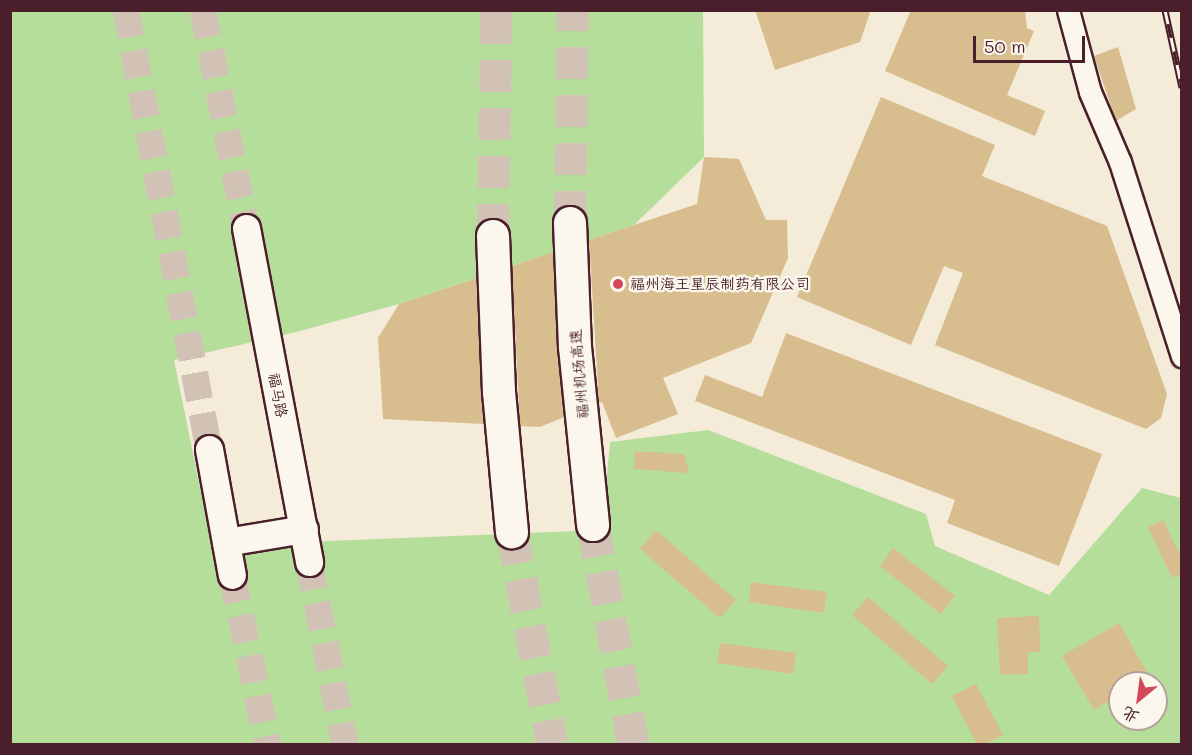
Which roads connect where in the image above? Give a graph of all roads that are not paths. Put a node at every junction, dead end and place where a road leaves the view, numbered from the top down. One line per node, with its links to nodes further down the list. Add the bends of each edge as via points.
1 (1068, 10): 5 (street, via 1090,92 1120,162)
2 (570, 223): 7 (highway, 福州机场高速, via 575,347)
3 (246, 228): 8 (main road, 福马路)
4 (493, 236): 9 (highway, via 499,392)
5 (1182, 357)
6 (209, 449): 10 (main road)
7 (593, 525)
8 (304, 529): 10 (main road); 11 (main road, 福马路)
9 (512, 532)
10 (226, 542): 12 (main road)
11 (309, 562)
12 (232, 575)

